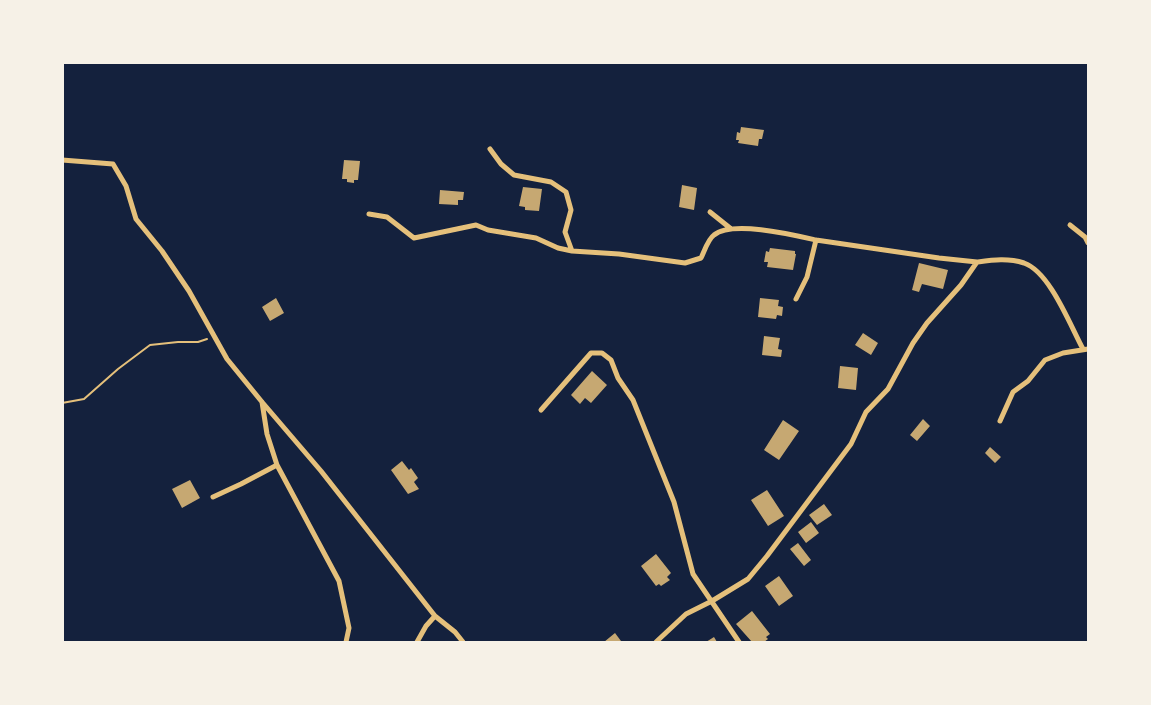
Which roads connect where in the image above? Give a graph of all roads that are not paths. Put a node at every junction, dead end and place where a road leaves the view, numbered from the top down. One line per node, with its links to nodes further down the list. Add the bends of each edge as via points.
1 (490, 149): 9 (street, via 514,175 551,182 566,192 571,210 565,232)
2 (62, 160): 13 (street, via 113,164 126,186 136,219 189,291 227,359)
3 (710, 212): 6 (street)
4 (369, 214): 9 (street, via 387,217 414,238 476,225 536,238)
5 (1070, 225): 8 (street)
6 (730, 228): 7 (street, via 789,233); 9 (street, via 713,235 701,258 685,263)
7 (816, 240): 10 (street); 11 (street, via 807,277)
8 (1088, 243)
9 (572, 251)
10 (977, 262): 12 (street, via 1002,259 1025,263 1040,272); 18 (street, via 927,323 888,389 866,412 851,444 767,556 748,578)
11 (796, 299)
12 (1086, 349): 15 (street, via 1045,360 1028,381 1013,392)
13 (262, 402): 16 (street); 19 (street, via 321,470)
14 (541, 410): 18 (street, via 591,353 602,353 612,360 618,378 644,424 674,502 692,574)
15 (1000, 421)
16 (276, 465): 17 (street); 20 (street, via 339,581 349,628)
17 (213, 497)
18 (712, 601): 23 (street, via 686,614); 24 (street)
19 (435, 616): 21 (street); 22 (street)
20 (346, 642)
21 (417, 642)
22 (463, 642)
23 (656, 642)
24 (739, 642)

